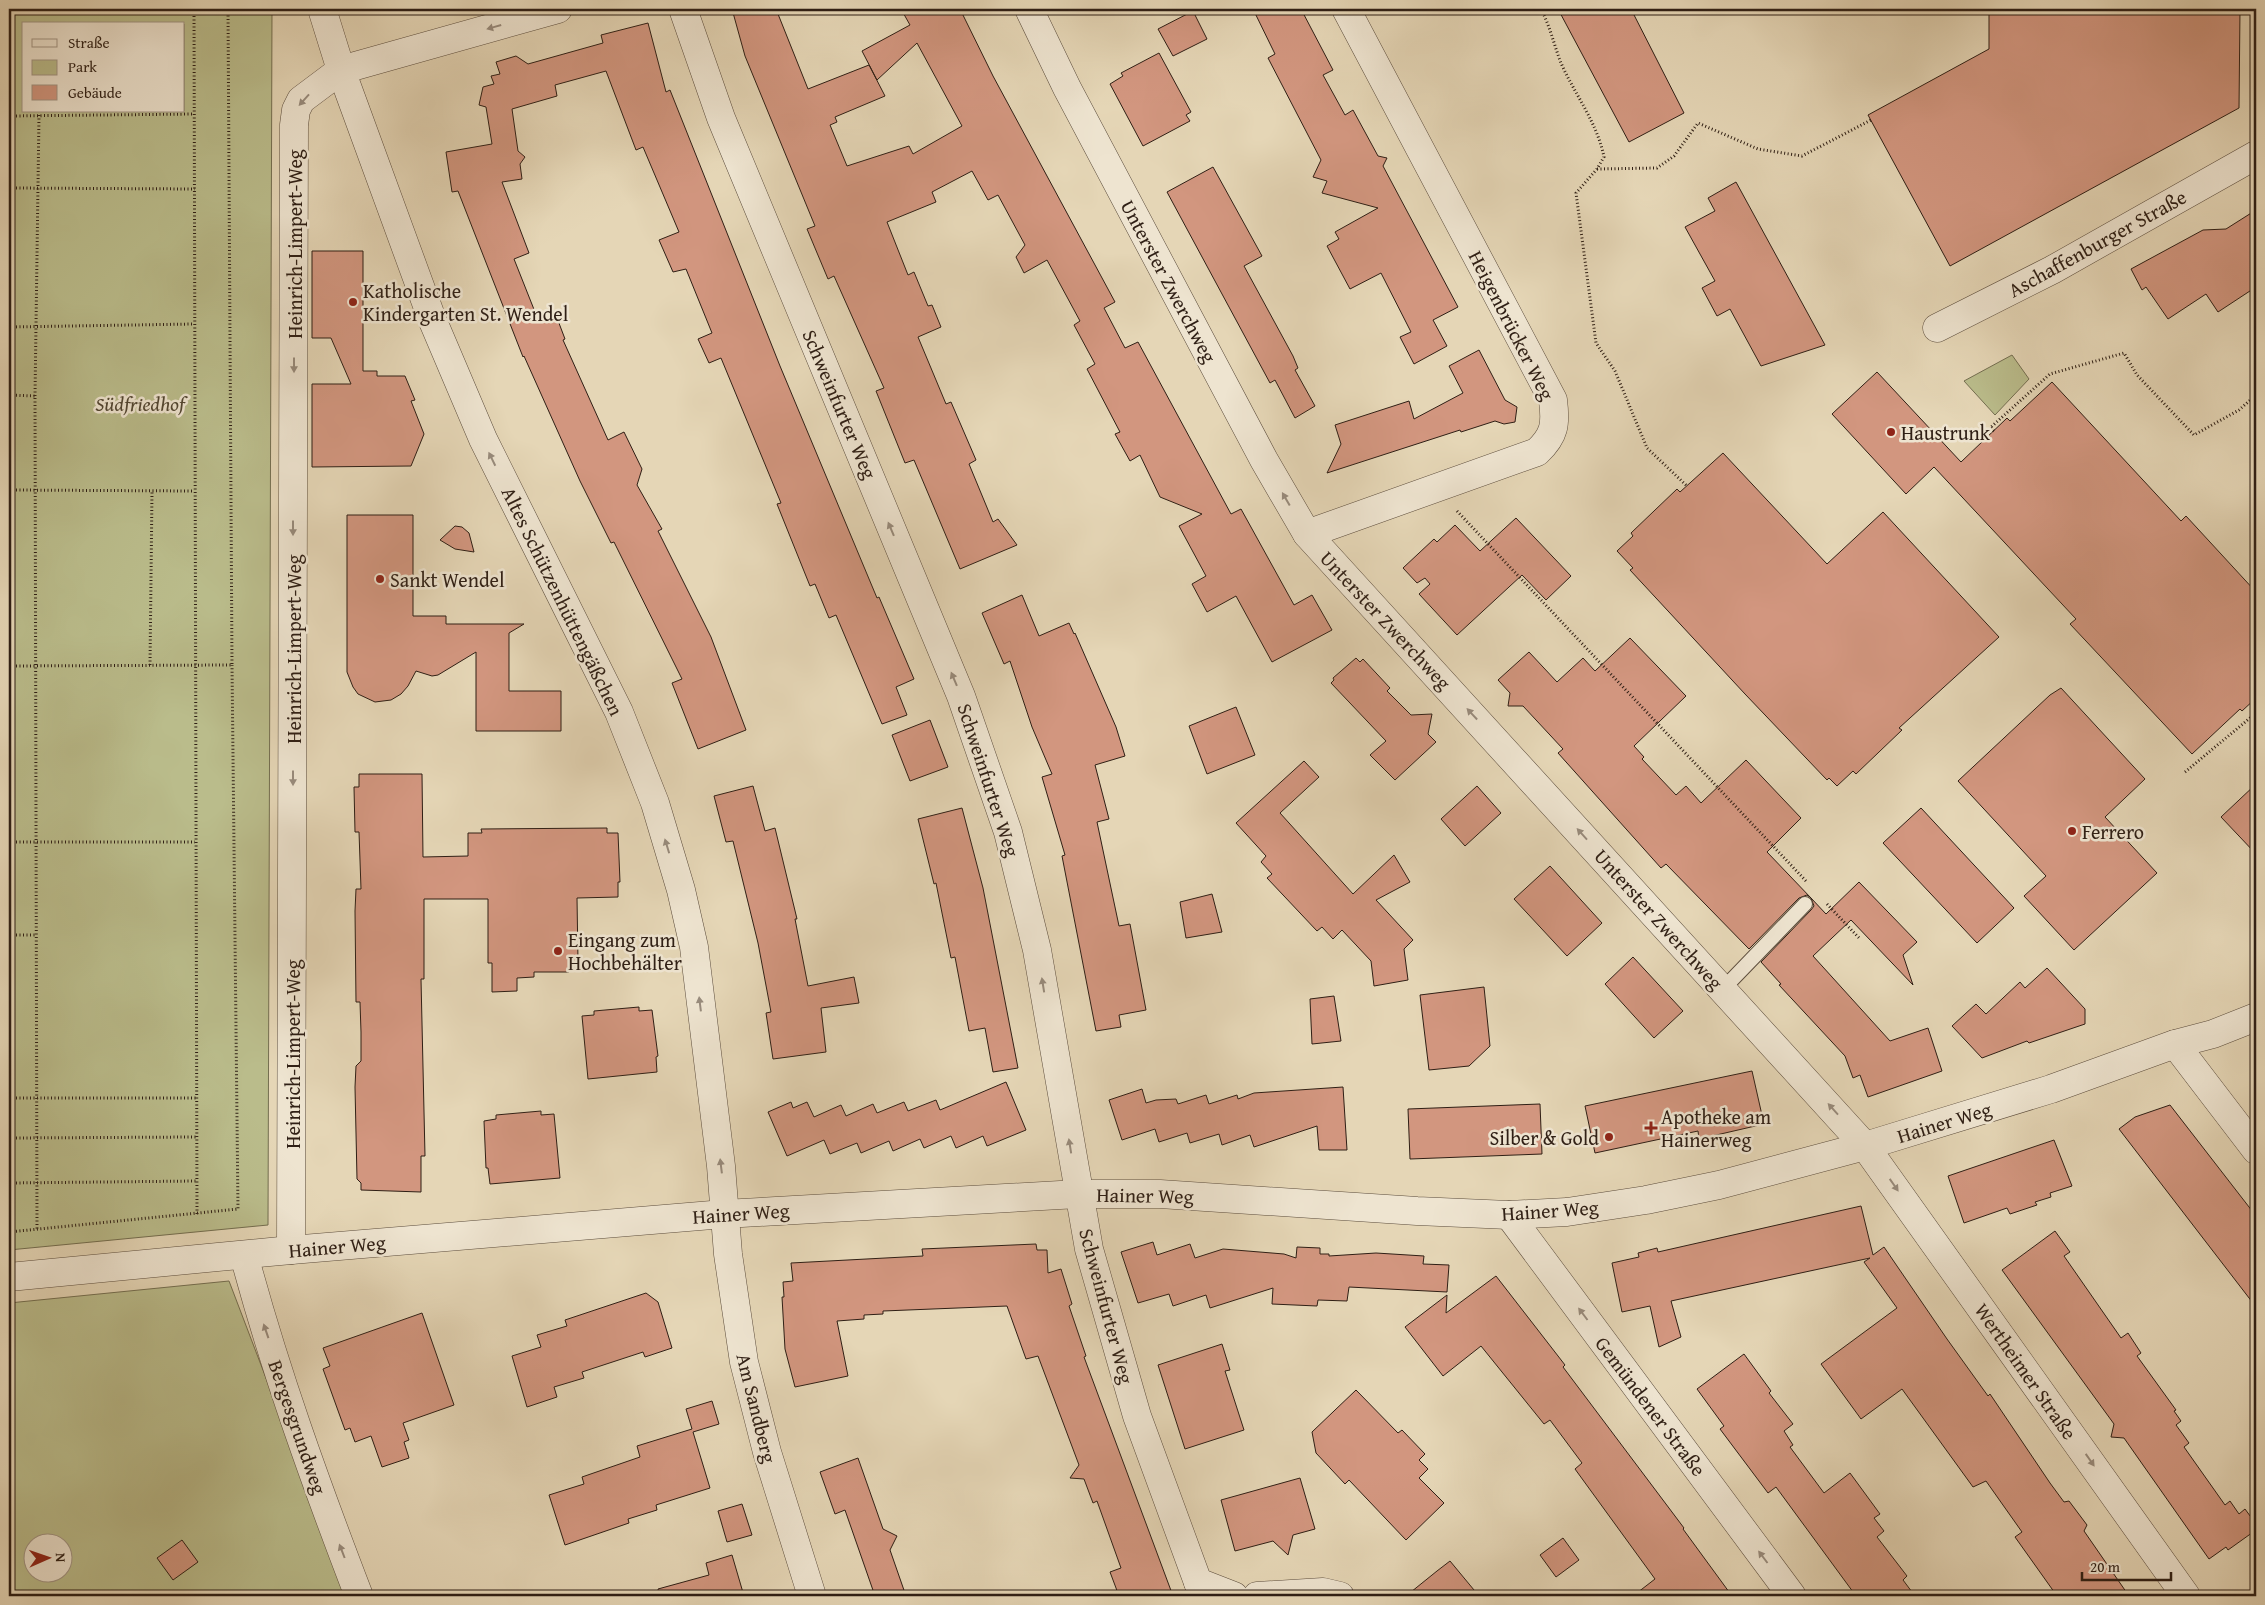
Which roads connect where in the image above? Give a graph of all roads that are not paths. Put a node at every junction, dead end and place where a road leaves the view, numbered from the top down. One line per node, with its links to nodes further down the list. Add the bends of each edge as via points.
1 (322, 9): 6 (street, Altes Schützenhüttengäßchen)
2 (558, 9): 6 (street, one-way to 6)
3 (683, 9): 16 (street, Schweinfurter Weg, one-way to 3, via 1038,950 991,778 961,696 720,118)
4 (1029, 9): 9 (street, Unterster Zwerchweg, one-way to 4, via 1264,460 1067,88)
5 (1346, 9): 9 (street, Heigenbrücker Weg, via 1553,400 1555,414 1549,441 1537,452)
6 (341, 70): 17 (street, Altes Schützenhüttengäßchen, one-way to 6, via 694,947 655,803 619,712 482,439 432,319); 19 (street, Heinrich-Limpert-Weg, one-way to 19, via 302,100 296,110 294,125)
7 (2256, 155): 8 (street, Aschaffenburger Straße, via 2052,270)
8 (1937, 328)
9 (1307, 534): 11 (street, Unterster Zwerchweg, one-way to 9)
10 (1806, 904): 11 (lane)
11 (1723, 989): 14 (street, Unterster Zwerchweg, one-way to 11)
12 (2256, 1017): 13 (street, Hainer Weg, via 2213,1034)
13 (2175, 1044): 14 (street, Hainer Weg, via 2051,1089); 15 (street)
14 (1865, 1146): 18 (street, Hainer Weg, via 1719,1185 1646,1200 1566,1212); 29 (street, Wertheimer Straße, one-way to 29)
15 (2256, 1150)
16 (1078, 1194): 17 (street, Hainer Weg); 18 (street, Hainer Weg, via 1160,1194); 22 (street, Schweinfurter Weg, via 1089,1249 1137,1416)
17 (724, 1214): 19 (street, Hainer Weg); 24 (street, Am Sandberg, via 744,1362 767,1452)
18 (1509, 1215): 28 (street, Gemündener Straße, one-way to 18)
19 (291, 1250): 20 (street, Hainer Weg)
20 (244, 1255): 21 (street, Hainer Weg); 23 (street, Bergesgrundweg, one-way to 20, via 322,1500)
21 (9, 1277)
22 (1201, 1589): 25 (street, Schweinfurter Weg)
23 (359, 1596)
24 (812, 1596)
25 (1234, 1596)
26 (1257, 1596): 27 (street, via 1323,1592)
27 (1340, 1596)
28 (1792, 1596)
29 (2186, 1596)

